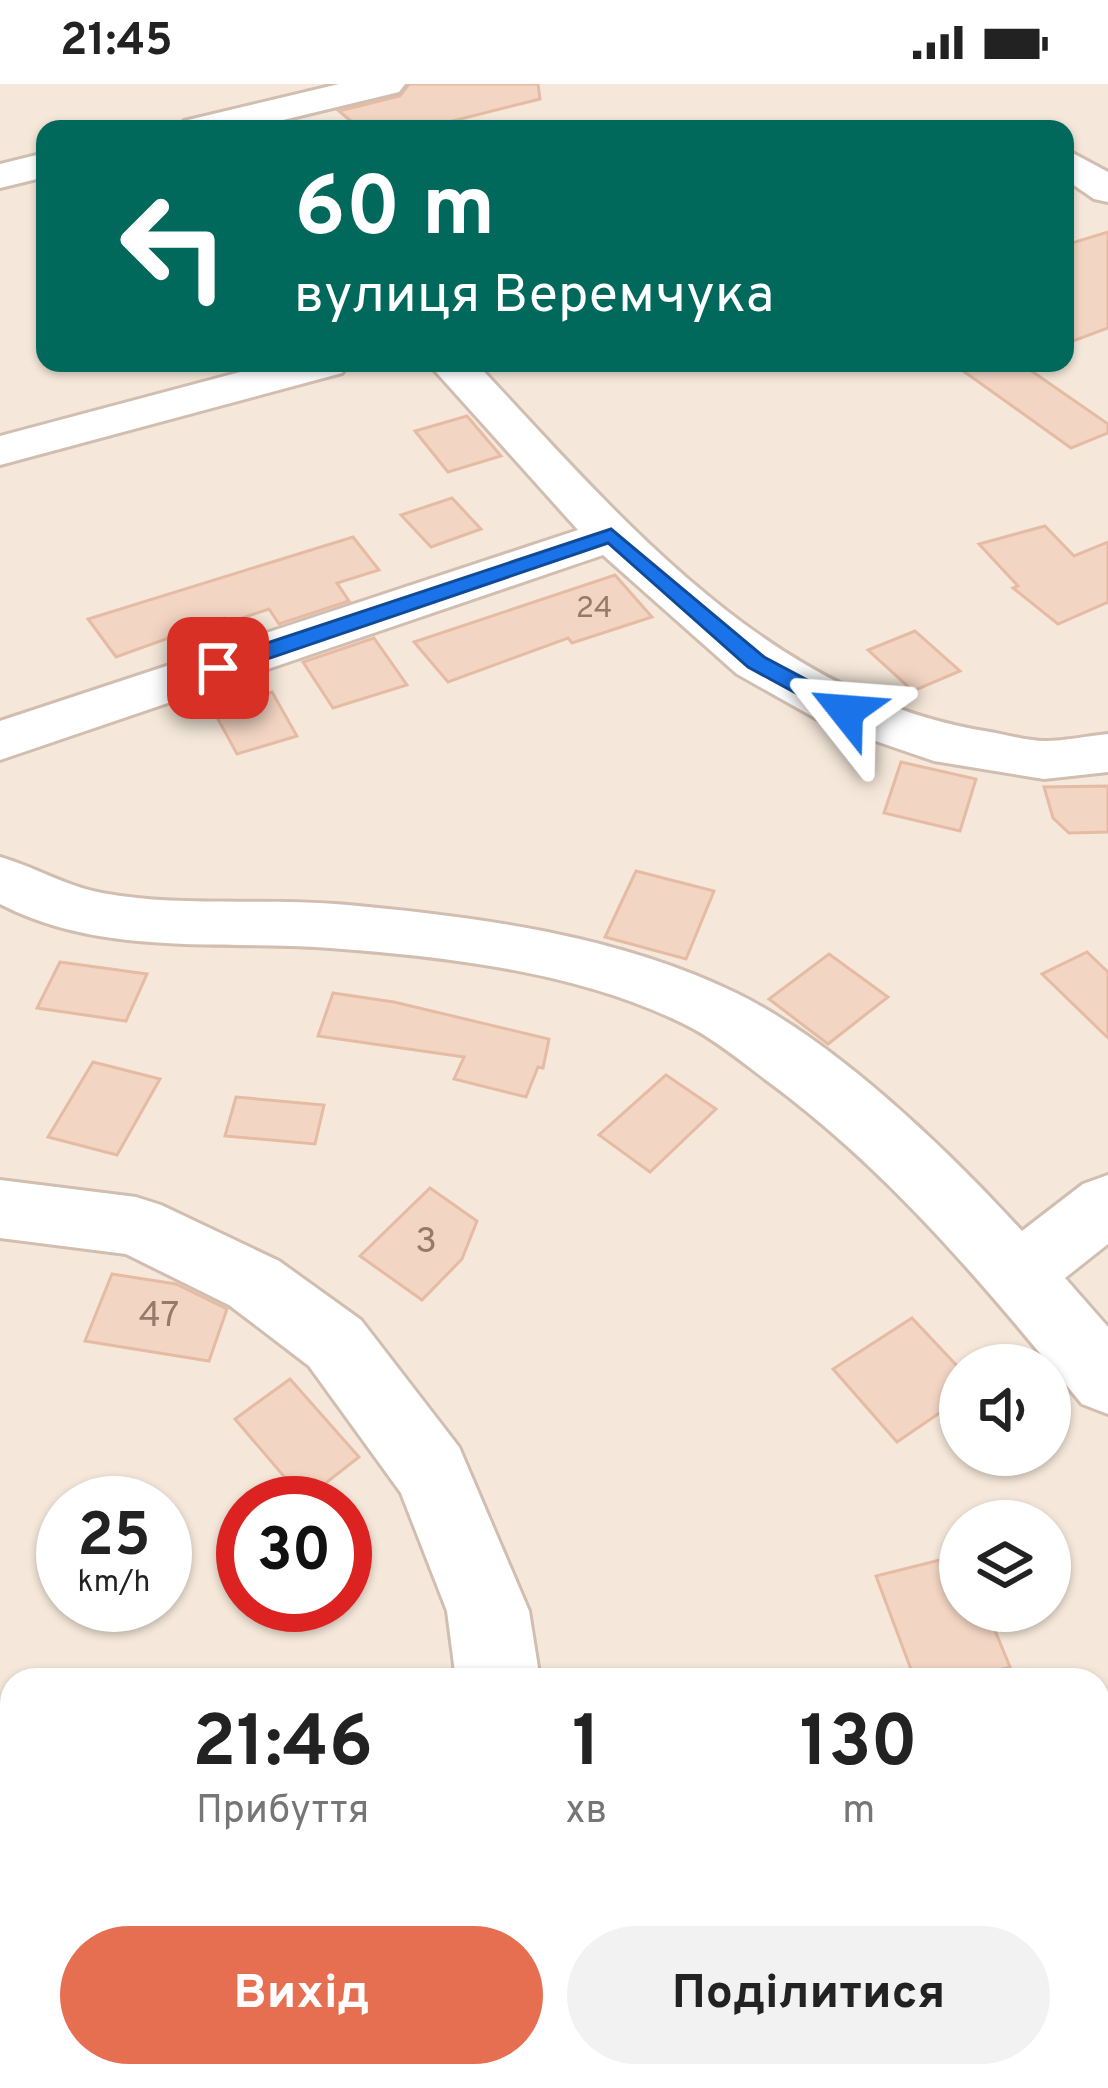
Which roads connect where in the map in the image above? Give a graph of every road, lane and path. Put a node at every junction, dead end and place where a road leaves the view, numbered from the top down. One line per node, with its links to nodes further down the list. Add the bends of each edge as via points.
1 (386, 84): 2 (street)
2 (235, 120)
3 (1108, 139): 4 (street)
4 (1074, 148)
5 (1074, 166): 8 (street)
6 (36, 167): 7 (street)
7 (0, 176)
8 (1108, 190)
9 (293, 372): 11 (street)
10 (460, 372): 12 (street)
11 (0, 451)
12 (611, 536): 13 (street); 14 (street, via 756,662 846,711 934,742 1044,760)
13 (0, 741)
14 (1108, 753)
15 (0, 878): 18 (street, via 40,902 150,923 291,922 448,940 591,967 711,1009 830,1089)
16 (1108, 1204): 18 (street)
17 (0, 1209): 20 (street, via 136,1226 254,1283 335,1343 432,1472 488,1611)
18 (1019, 1274): 19 (street)
19 (1108, 1382)
20 (496, 1668)

